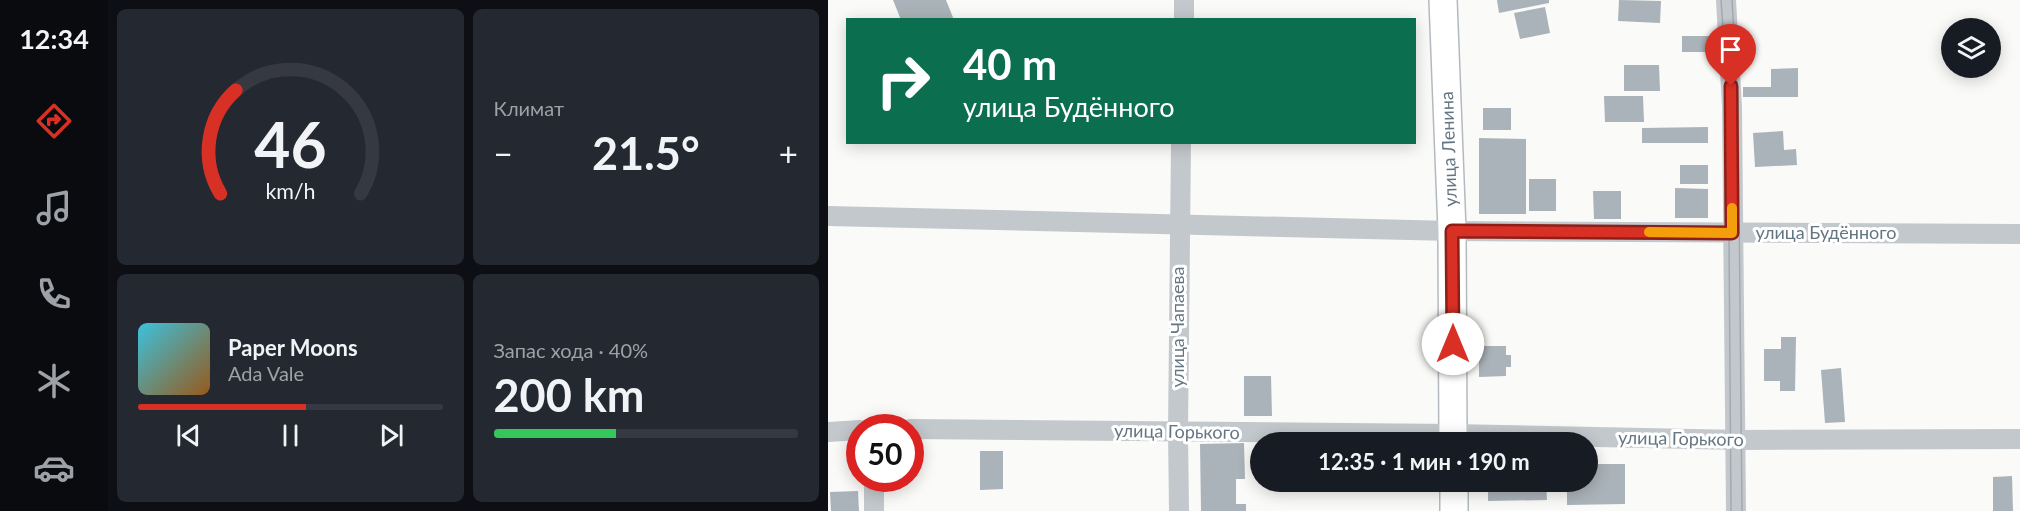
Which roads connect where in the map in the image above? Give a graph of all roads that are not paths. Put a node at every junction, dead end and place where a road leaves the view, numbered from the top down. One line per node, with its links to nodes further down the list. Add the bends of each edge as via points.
1 (1184, 0): 4 (street)
2 (1443, 0): 8 (main road, улица Ленина)
3 (1726, 0): 9 (street, via 1732,107)
4 (1184, 18)
5 (1181, 144): 7 (street, улица Чапаева)
6 (828, 216): 7 (street, улица Будённого)
7 (1179, 224): 8 (street, улица Будённого); 14 (street, улица Чапаева)
8 (1452, 231): 9 (street, улица Будённого); 15 (main road, улица Ленина)
9 (1732, 233): 10 (street, улица Будённого); 19 (street)
10 (2020, 234)
11 (924, 429): 14 (street, улица Горького)
12 (846, 431): 13 (street)
13 (828, 432)
14 (1178, 432): 16 (street, улица Горького); 23 (street, улица Чапаева)
15 (1453, 432)
16 (1250, 434)
17 (1598, 439): 19 (street, улица Горького)
18 (2020, 439): 19 (street, улица Горького)
19 (1736, 440): 25 (street)
20 (874, 492): 22 (street)
21 (1454, 492): 24 (main road)
22 (874, 511)
23 (1179, 511)
24 (1454, 511)
25 (1736, 511)

